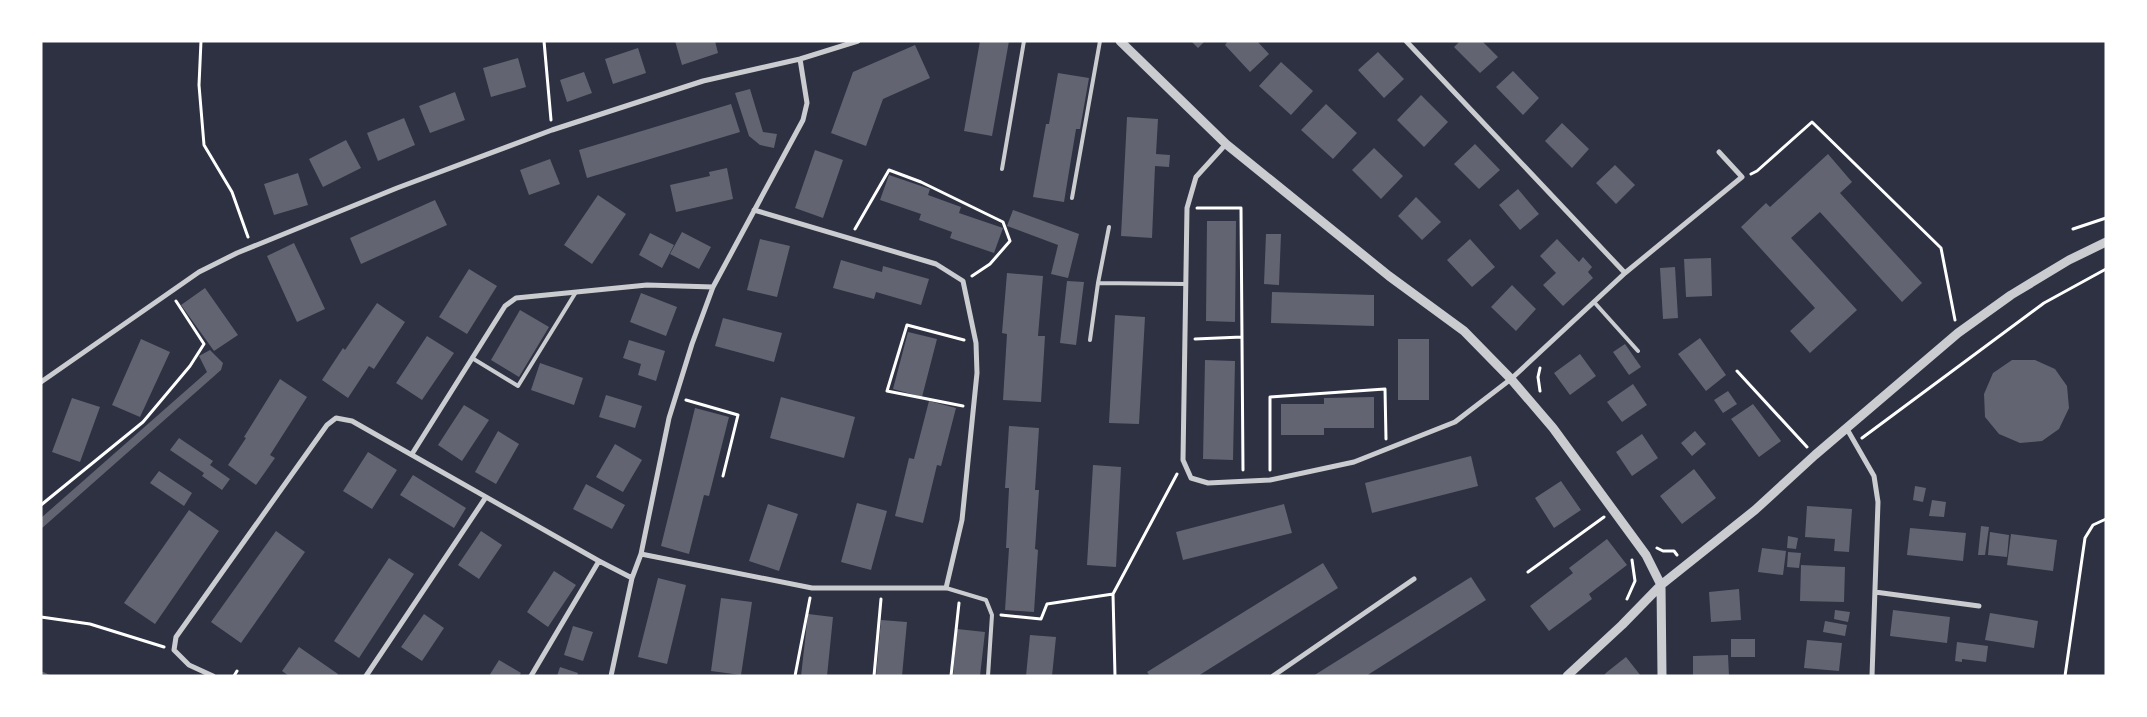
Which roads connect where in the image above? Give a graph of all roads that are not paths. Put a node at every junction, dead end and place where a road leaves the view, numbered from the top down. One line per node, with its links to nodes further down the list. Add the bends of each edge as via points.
1 (858, 41): 6 (street)
2 (1024, 41): 9 (lane)
3 (1100, 41): 10 (lane)
4 (1120, 41): 7 (street)
5 (1406, 41): 14 (street)
6 (800, 59): 11 (street, via 807,104 804,120); 24 (street, via 703,81 552,130 252,246 199,272)
7 (1226, 144): 16 (street, via 1196,177 1187,208); 23 (street, via 1389,276 1464,331)
8 (1719, 152): 14 (street, via 1742,177)
9 (1002, 169)
10 (1072, 198)
11 (754, 210): 17 (street); 33 (street, via 936,264 963,281 976,343 977,374 962,520)
12 (1109, 227): 15 (lane)
13 (2106, 242): 25 (street, via 2011,295 1958,333)
14 (1625, 273): 19 (street)
15 (1098, 283): 16 (lane); 20 (lane)
16 (1185, 284): 23 (street, via 1183,460 1191,478 1208,482 1270,480 1354,462 1454,422)
17 (713, 287): 18 (street, via 647,285); 28 (street, via 669,418)
18 (576, 292): 22 (street, via 516,298 504,306); 22 (lane, via 518,386)
19 (1594, 302): 21 (lane); 23 (street)
20 (1090, 340)
21 (1638, 351)
22 (472, 358): 26 (street)
23 (1511, 379): 32 (street, via 1554,428 1614,510 1646,555)
24 (41, 382)
25 (1847, 429): 32 (street, via 1755,510); 34 (street, via 1874,476 1878,502)
26 (412, 454): 27 (street); 37 (street, via 352,421 336,418 326,425 176,636 174,650 189,665)
27 (486, 497): 29 (street); 38 (street)
28 (641, 554): 30 (street); 33 (street, via 812,588)
29 (599, 561): 30 (street); 39 (street)
30 (632, 578): 36 (street)
31 (1414, 579): 42 (street)
32 (1661, 585): 43 (street); 44 (street)
33 (946, 588): 41 (lane, via 986,600 992,615)
34 (1875, 592): 35 (street); 45 (street)
35 (1979, 606)
36 (611, 675): 40 (street)
37 (213, 676)
38 (366, 676)
39 (531, 676)
40 (618, 676)
41 (988, 676)
42 (1272, 676)
43 (1567, 676)
44 (1662, 676)
45 (1872, 676)

